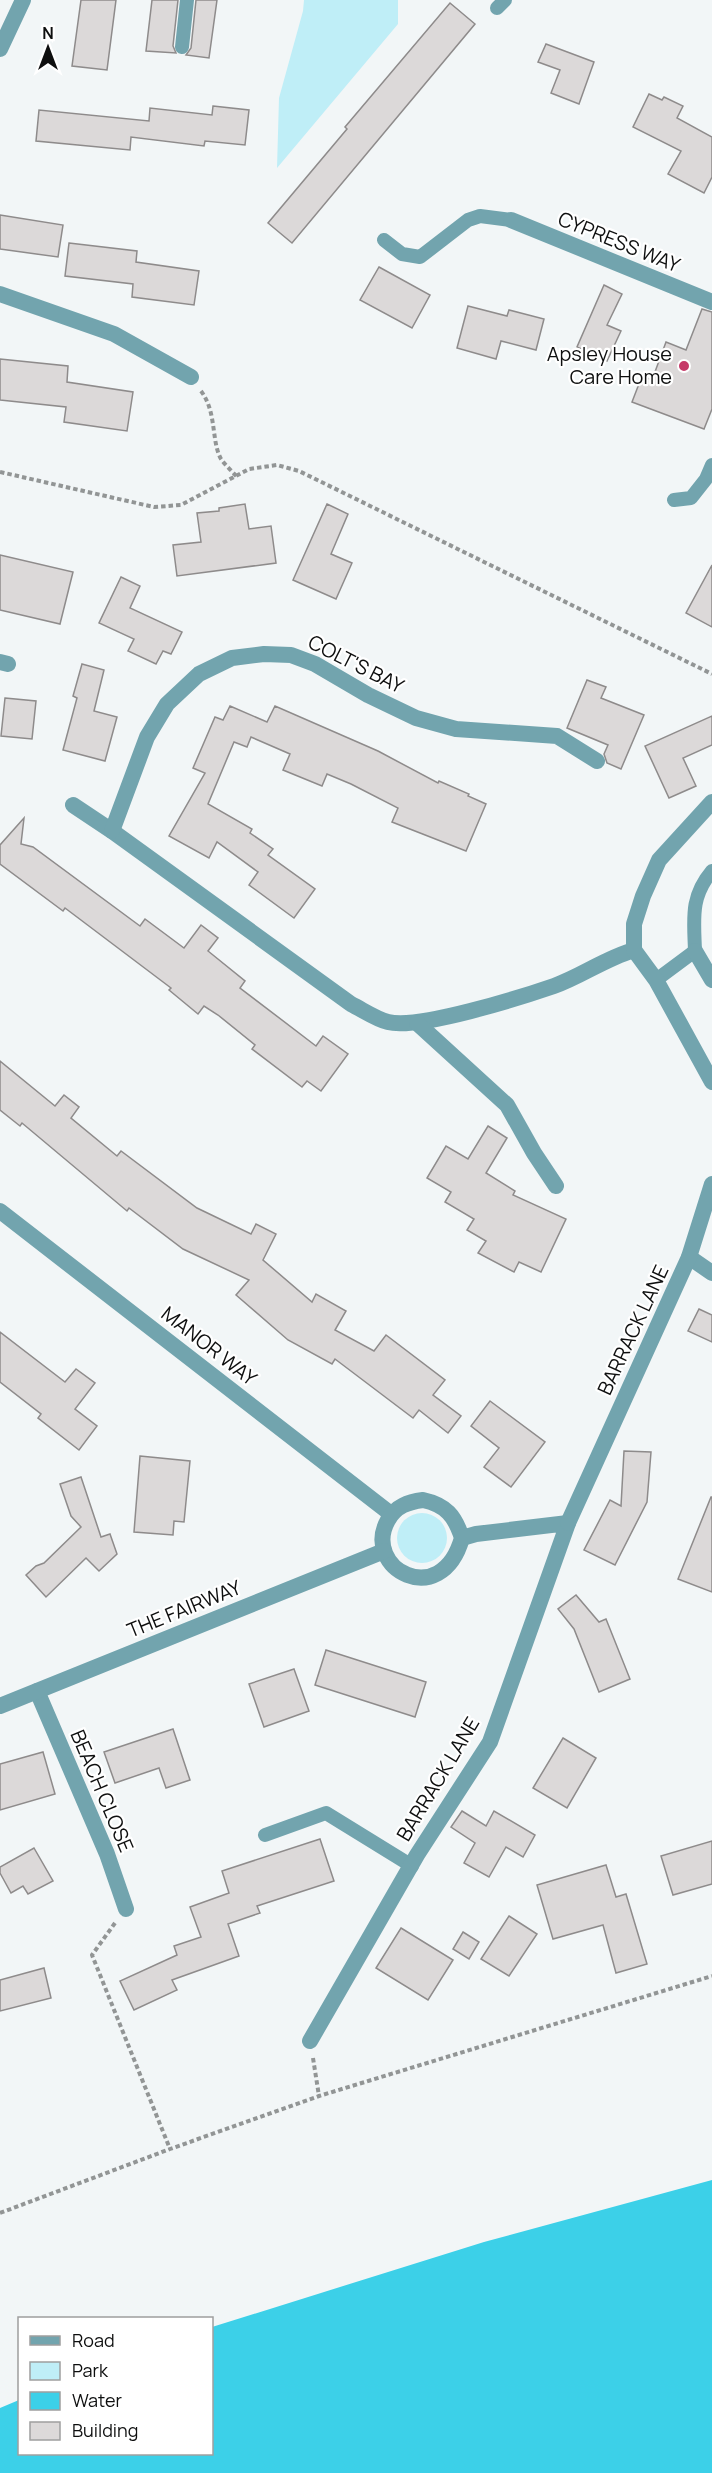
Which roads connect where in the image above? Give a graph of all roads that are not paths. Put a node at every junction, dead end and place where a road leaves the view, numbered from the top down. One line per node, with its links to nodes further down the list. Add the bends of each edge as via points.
1 (23, 0): 4 (street)
2 (187, 0): 3 (lane)
3 (182, 46)
4 (0, 48)
5 (511, 220): 6 (lane, via 480,216 468,220 420,257 402,254); 8 (street, CYPRESS WAY)
6 (384, 240)
7 (0, 294): 9 (street, via 114,334)
8 (712, 302)
9 (191, 377)
10 (712, 465): 11 (lane, via 691,498)
11 (674, 500)
12 (597, 761): 15 (street, COLT'S BAY, via 558,736 456,729 416,717 291,655 232,658 199,674 167,704 147,737)
13 (712, 801): 17 (street, via 659,860 634,924)
14 (73, 805): 15 (street)
15 (112, 831): 21 (street, via 351,1004 389,1022)
16 (712, 871): 18 (lane, via 701,884 693,910)
17 (634, 950): 19 (street); 21 (street, via 556,985)
18 (695, 951): 19 (lane); 20 (street)
19 (656, 980): 22 (street)
20 (712, 980)
21 (417, 1023): 24 (street, via 507,1105)
22 (712, 1082)
23 (712, 1184): 26 (street, BARRACK LANE)
24 (556, 1186)
25 (0, 1211): 28 (street, MANOR WAY)
26 (689, 1257): 27 (street); 29 (street, BARRACK LANE)
27 (712, 1273)
28 (391, 1514): 30 (street, via 411,1502 434,1502 453,1516); 31 (street, via 382,1539)
29 (568, 1523): 30 (street); 35 (street, BARRACK LANE, via 490,1742)
30 (462, 1538): 31 (street, via 453,1562 434,1576 422,1578 399,1571)
31 (384, 1551): 32 (street, THE FAIRWAY)
32 (37, 1691): 33 (street, THE FAIRWAY); 36 (street, BEACH CLOSE)
33 (0, 1706)
34 (265, 1835): 35 (lane, via 326,1813)
35 (412, 1866): 37 (street, BARRACK LANE)
36 (126, 1908)
37 (310, 2041)

